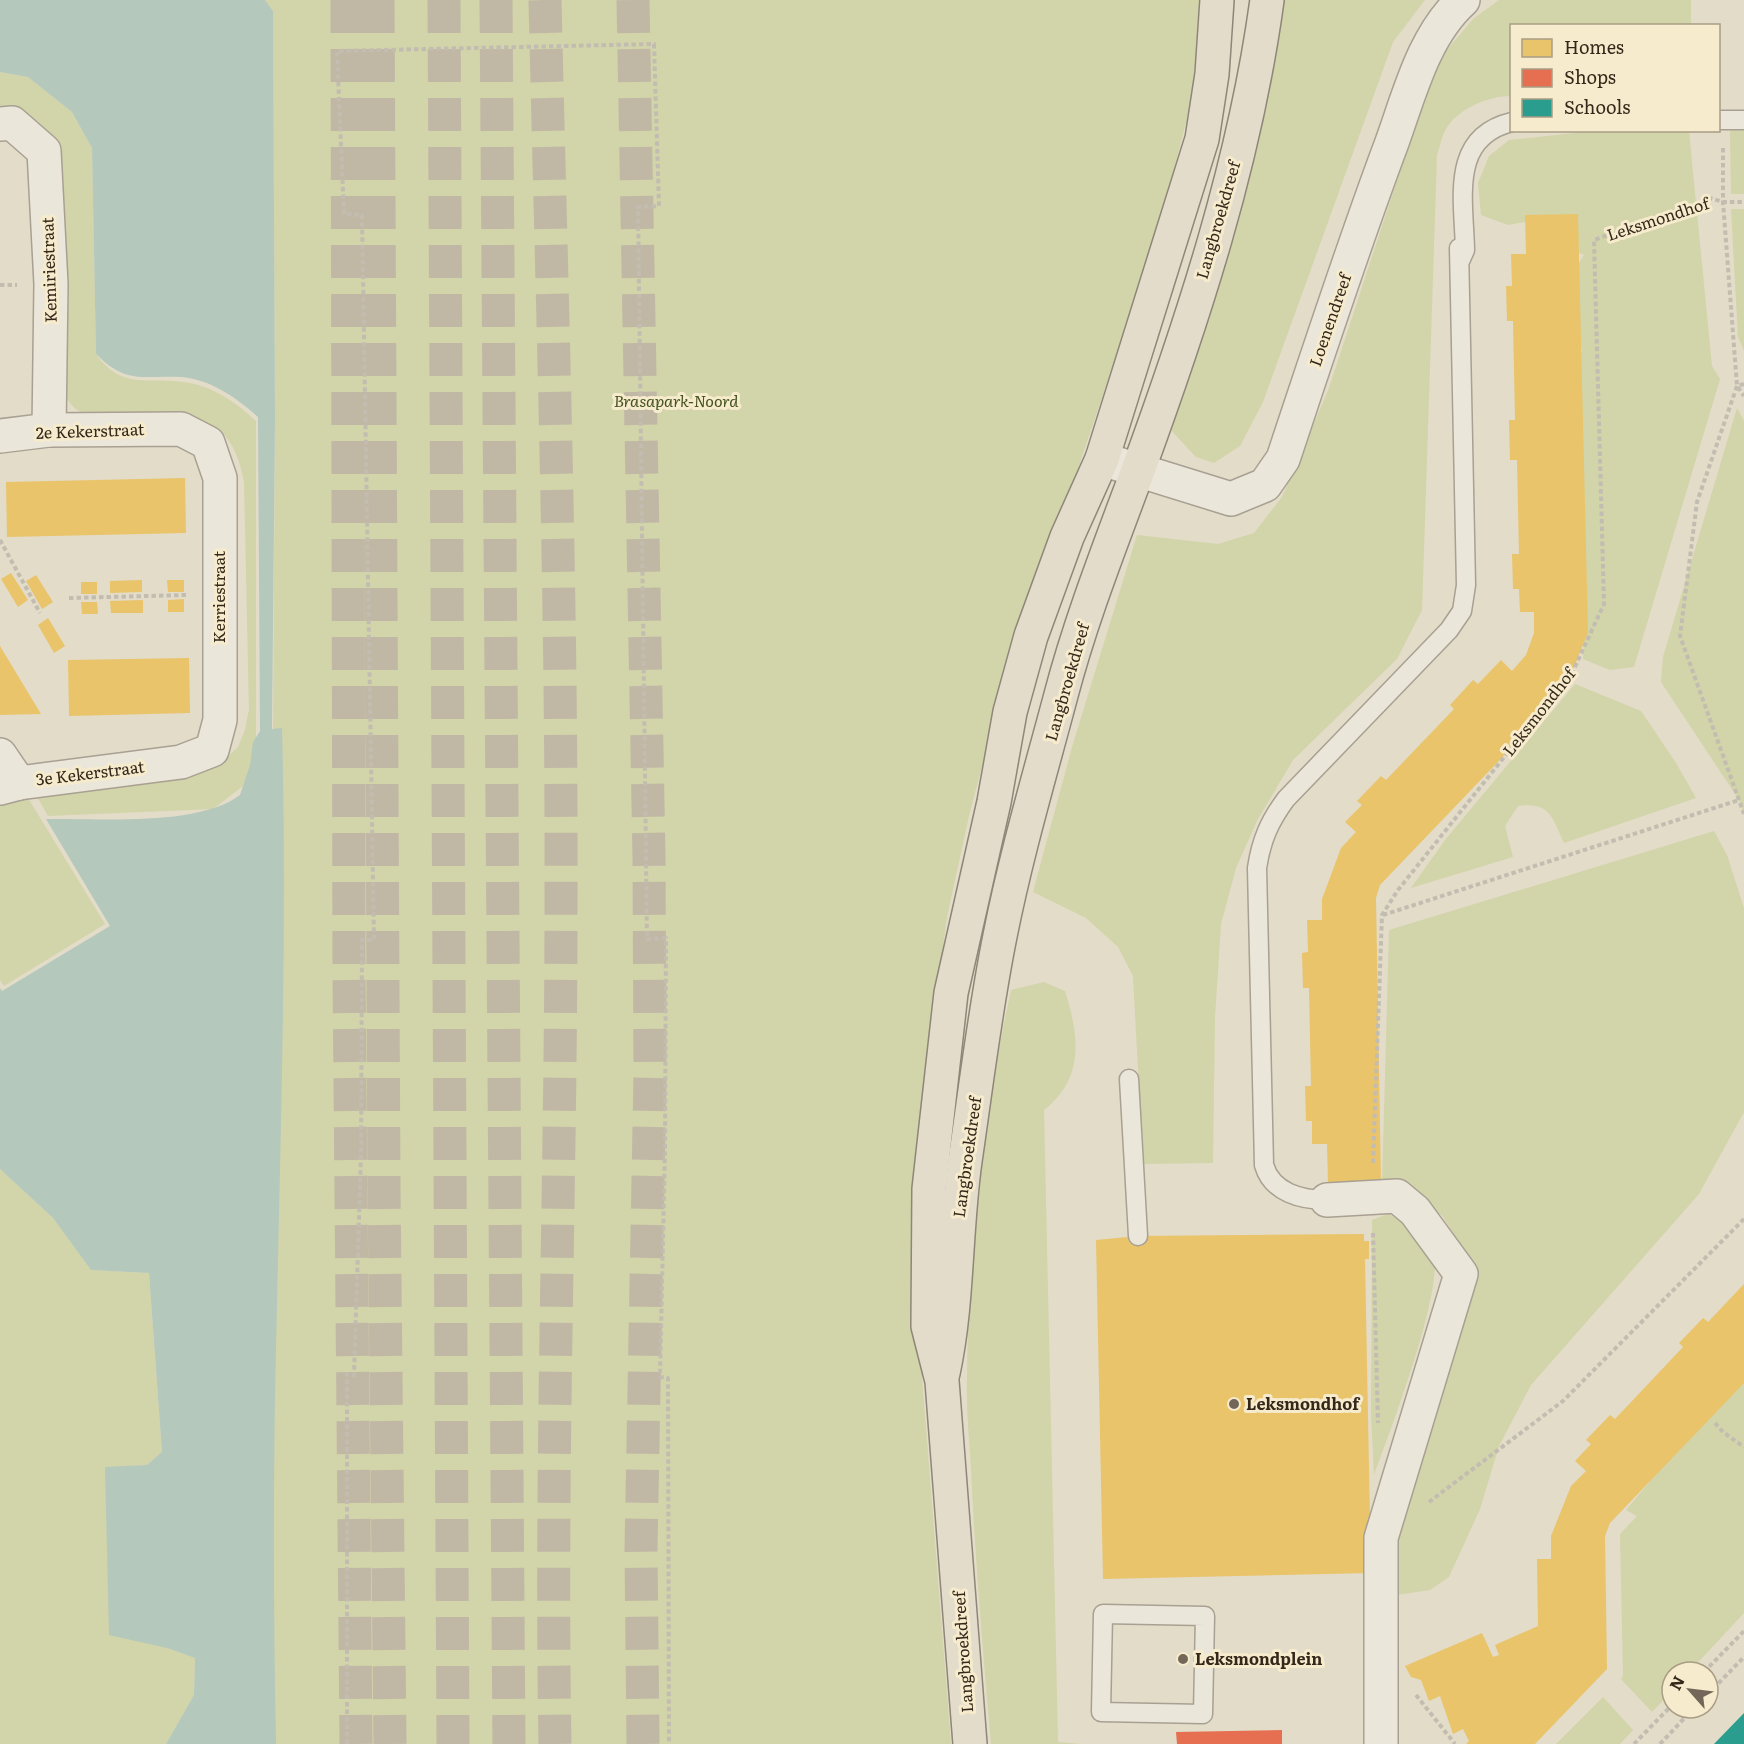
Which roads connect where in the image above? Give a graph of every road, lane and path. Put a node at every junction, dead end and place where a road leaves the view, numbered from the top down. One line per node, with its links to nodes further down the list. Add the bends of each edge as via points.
1 (1217, 0): 16 (main road, Langbroekdreef, via 1202,139)
2 (1267, 0): 17 (main road, Langbroekdreef, via 1235,164 1197,296)
3 (1463, 0): 17 (street, Loenendreef, via 1451,11 1425,54 1282,459 1271,477 1265,485 1231,499)
4 (1721, 120): 5 (lane); 8 (path)
5 (1744, 120)
6 (1510, 123): 32 (lane, via 1497,126 1474,142 1464,175 1465,250 1459,256 1466,585 1462,611 1449,630 1286,799 1265,831 1259,853 1264,1165 1274,1183 1285,1191 1310,1200)
7 (6, 124): 14 (street, Kemiriestraat, via 44,151 51,284)
8 (1723, 202): 9 (path, Leksmondhof); 11 (path); 27 (path, Leksmondhof, via 1710,198 1594,240 1604,604 1573,671)
9 (1744, 202)
10 (1744, 384): 11 (path)
11 (1737, 387): 12 (path); 25 (path, via 1697,502 1680,636)
12 (1744, 396)
13 (181, 429): 14 (street, 2e Kekerstraat); 19 (street, Kerriestraat, via 208,443 220,477)
14 (49, 430): 15 (street, 2e Kekerstraat)
15 (0, 436)
16 (1102, 459): 17 (street, Loenendreef); 28 (main road, Langbroekdreef, via 1066,537 1031,636 1010,712 994,802)
17 (1138, 470): 29 (main road, Langbroekdreef, via 1097,579 1062,691)
18 (0, 540): 21 (path)
19 (219, 594): 20 (path); 23 (street, Kerriestraat, via 220,720 212,750)
20 (69, 598)
21 (40, 613)
22 (0, 754): 24 (street)
23 (181, 762): 24 (street, 3e Kekerstraat)
24 (9, 785)
25 (1739, 800): 26 (path); 27 (path)
26 (1744, 814)
27 (1382, 915): 31 (path)
28 (964, 927): 29 (lane); 35 (main road, Langbroekdreef, via 951,993 929,1189 928,1326)
29 (1000, 936): 35 (main road, Langbroekdreef, via 965,1164 956,1242 953,1327)
30 (1129, 1079): 34 (lane)
31 (1372, 1197): 32 (street); 37 (path); 50 (street, via 1397,1197 1415,1211 1461,1274 1381,1538)
32 (1327, 1200)
33 (1744, 1220): 39 (path, via 1563,1401)
34 (1138, 1236)
35 (942, 1381): 49 (main road, Langbroekdreef)
36 (1715, 1423): 38 (path)
37 (1378, 1432)
38 (1744, 1446)
39 (1426, 1504)
40 (1103, 1614): 40 (lane, via 1101,1712 1203,1714 1205,1616)
41 (1744, 1631): 43 (path)
42 (1744, 1657): 44 (path)
43 (1716, 1660)
44 (1720, 1682)
45 (1660, 1717): 51 (path)
46 (1683, 1720): 52 (path)
47 (347, 1744): 48 (path, via 347,1374 354,1375 362,940 374,940 362,214 344,214 337,51 654,44 658,206 638,207 647,939 666,938 660,1377 668,1378)
48 (669, 1744)
49 (970, 1744)
50 (1381, 1744)
51 (1634, 1744)
52 (1660, 1744)

